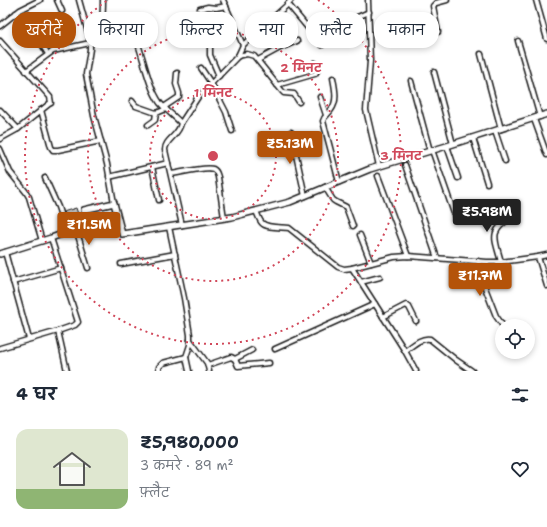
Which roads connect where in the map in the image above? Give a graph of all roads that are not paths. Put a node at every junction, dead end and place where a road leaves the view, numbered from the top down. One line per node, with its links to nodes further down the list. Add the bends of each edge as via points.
1 (40, 0): 14 (street)
2 (57, 0): 13 (street)
3 (79, 0): 19 (street)
4 (103, 0): 15 (street)
5 (223, 0): 11 (street)
6 (291, 0): 10 (street)
7 (368, 0): 16 (street)
8 (447, 0): 17 (street, via 436,3 433,6)
9 (536, 0): 22 (street)
10 (288, 4): 21 (street); 26 (street)
11 (226, 6): 12 (street); 26 (street)
12 (200, 9)
13 (62, 11)
14 (16, 12)
15 (103, 12)
16 (368, 12): 74 (street, via 370,61 366,110)
17 (434, 12)
18 (12, 16): 20 (street)
19 (84, 16)
20 (0, 26)
21 (306, 26)
22 (547, 39)
23 (0, 41): 38 (street)
24 (518, 41): 55 (street)
25 (84, 44): 32 (street)
26 (243, 45): 34 (street)
27 (44, 48): 32 (street)
28 (90, 48): 66 (street, via 86,74)
29 (139, 48): 49 (street, via 151,86)
30 (210, 48): 41 (street)
31 (280, 48): 35 (street)
32 (48, 54): 38 (street)
33 (481, 54): 60 (street)
34 (238, 56): 35 (street, via 251,54); 41 (street)
35 (258, 60): 45 (street)
36 (315, 64): 45 (street, via 315,74)
37 (201, 68): 44 (street)
38 (26, 71): 51 (street, via 50,97 51,103)
39 (434, 72): 67 (street)
40 (177, 73): 49 (street, via 179,97)
41 (219, 76): 44 (street)
42 (333, 78): 54 (street, via 335,101 332,110)
43 (411, 80): 69 (street)
44 (211, 83): 57 (street); 61 (street, via 226,112)
45 (277, 85): 48 (street, via 284,93 294,94)
46 (320, 97): 54 (street)
47 (132, 101): 52 (street, via 136,106)
48 (299, 102)
49 (165, 108): 52 (street); 57 (street)
50 (0, 110): 59 (street)
51 (42, 110): 59 (street); 66 (street, via 53,150)
52 (156, 113): 58 (street, via 155,120)
53 (547, 114): 55 (street)
54 (326, 115): 81 (street, via 323,121)
55 (540, 117): 56 (street)
56 (534, 119): 60 (street); 70 (street)
57 (181, 123): 72 (street, via 178,132 165,146)
58 (148, 125)
59 (18, 129): 65 (street)
60 (501, 129): 62 (street)
61 (232, 131)
62 (495, 131): 64 (street); 71 (street)
63 (291, 132): 84 (street)
64 (473, 138): 67 (street); 82 (street)
65 (0, 139)
66 (101, 141): 78 (street)
67 (450, 145): 69 (street); 80 (street)
68 (0, 149): 98 (street, via 10,172 29,197)
69 (431, 151): 74 (street); 90 (street)
70 (547, 155)
71 (504, 161)
72 (168, 163): 75 (street); 76 (street)
73 (405, 165): 104 (street)
74 (379, 166): 81 (street)
75 (152, 167): 78 (street); 85 (street)
76 (171, 174): 89 (street, via 208,168 215,170); 91 (street)
77 (378, 176): 102 (street)
78 (109, 177): 86 (street)
79 (45, 178): 95 (street)
80 (458, 178)
81 (339, 182): 83 (street)
82 (487, 183)
83 (325, 187): 84 (street); 92 (street, via 333,200 346,207)
84 (305, 196): 87 (street)
85 (159, 200)
86 (114, 203): 93 (street, via 122,234); 94 (street, via 84,210 86,224)
87 (256, 211): 89 (street); 111 (street, via 263,225 288,228 338,267)
88 (512, 217): 106 (street, via 496,231)
89 (224, 218): 91 (street)
90 (456, 219)
91 (182, 225): 93 (street)
92 (354, 226)
93 (169, 227): 100 (street)
94 (76, 229): 95 (street); 110 (street)
95 (66, 232): 97 (street)
96 (360, 235): 107 (street)
97 (51, 238): 98 (street); 109 (street)
98 (42, 240): 99 (street)
99 (2, 253): 113 (street)
100 (175, 254): 108 (street); 122 (street)
101 (547, 255): 103 (street)
102 (408, 256): 104 (street); 107 (street)
103 (538, 257): 106 (street); 115 (street)
104 (437, 258): 105 (street)
105 (478, 261): 106 (street); 118 (street, via 481,278)
106 (502, 262)
107 (371, 263): 111 (street)
108 (121, 264)
109 (61, 268): 113 (street); 120 (street, via 78,322)
110 (88, 268)
111 (352, 268): 114 (street)
112 (380, 277): 114 (street)
113 (13, 282): 121 (street)
114 (361, 282): 116 (street)
115 (547, 286)
116 (375, 304): 117 (street); 124 (street)
117 (383, 317): 119 (street, via 406,305); 126 (street)
118 (498, 319)
119 (416, 321)
120 (58, 331): 121 (street); 131 (street)
121 (29, 339): 123 (street)
122 (190, 340): 127 (street); 130 (street)
123 (0, 348)
124 (275, 349)
125 (252, 350): 128 (street)
126 (404, 351): 135 (street); 136 (street, via 428,338)
127 (186, 357): 132 (street, via 161,365); 133 (street)
128 (235, 359): 129 (street, via 240,367); 130 (street, via 231,357)
129 (269, 363)
130 (208, 365): 134 (street)
131 (66, 371)
132 (159, 371)
133 (189, 371)
134 (209, 371)
135 (416, 371)
136 (472, 371)

